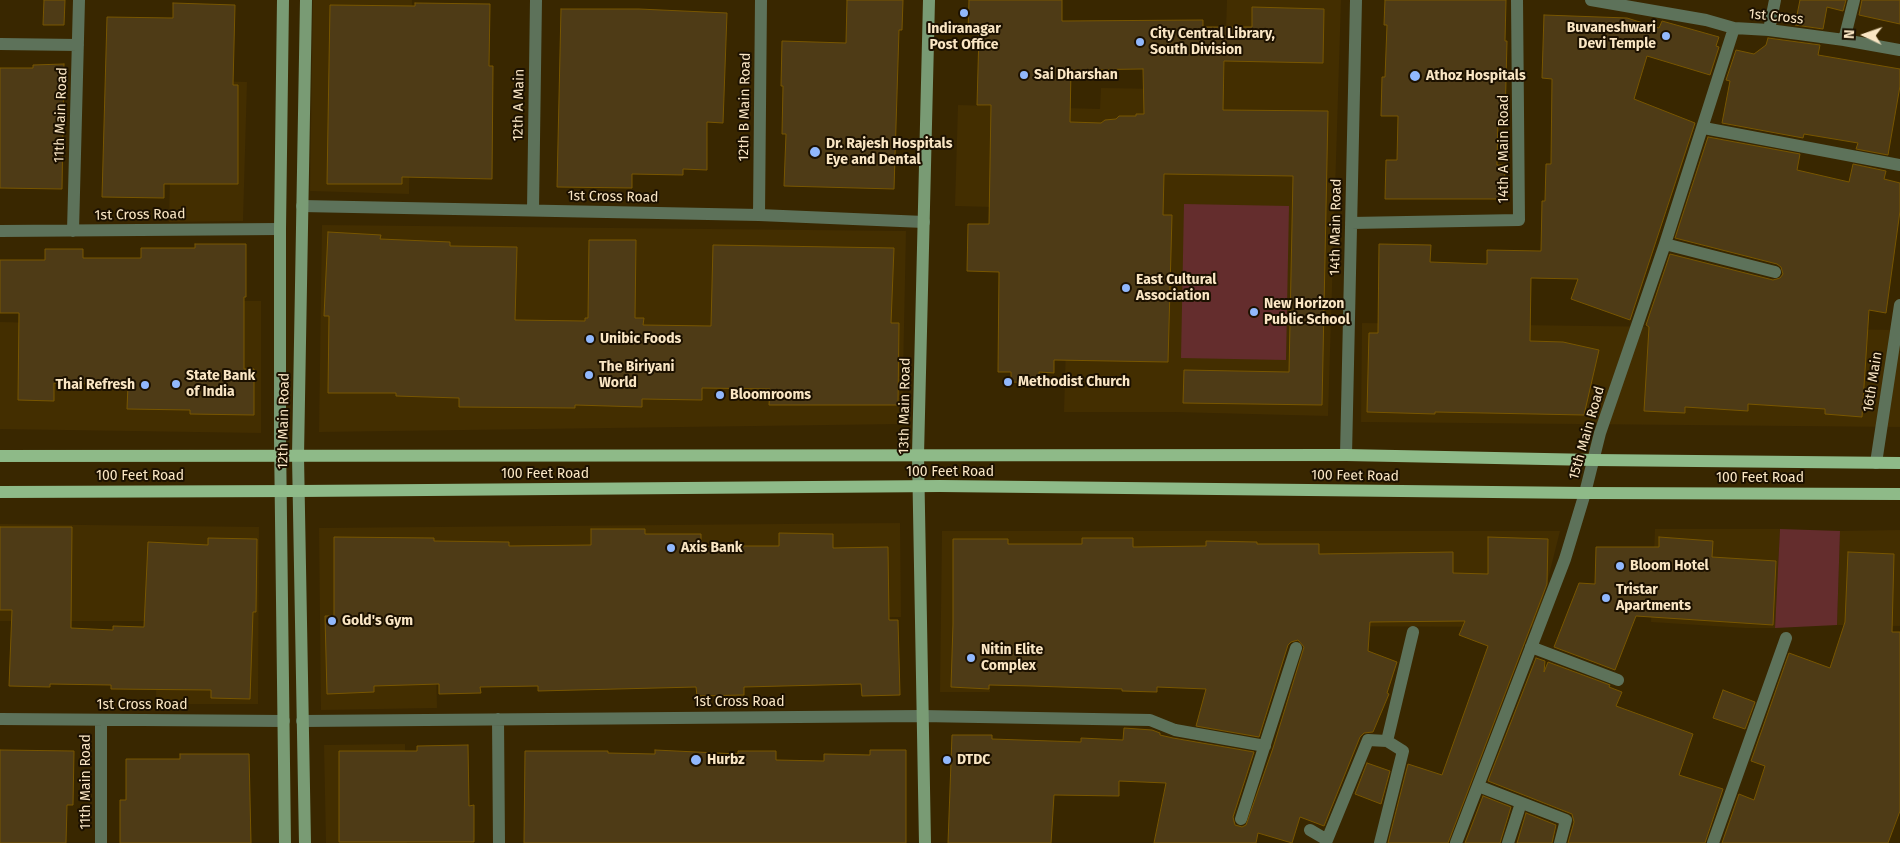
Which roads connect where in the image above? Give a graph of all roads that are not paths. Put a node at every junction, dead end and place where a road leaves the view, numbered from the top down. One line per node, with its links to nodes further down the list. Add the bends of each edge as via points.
1 (79, 0): 16 (street, 11th Main Road)
2 (283, 0): 25 (street, 12th Main Road)
3 (306, 0): 20 (street, 12th Main Road)
4 (536, 0): 21 (street, 12th A Main)
5 (762, 0): 22 (street, 12th B Main Road)
6 (929, 0): 23 (street, 13th Main Road)
7 (1356, 0): 24 (street, 14th Main Road)
8 (1517, 0): 24 (street, 14th A Main Road, via 1519,220)
9 (1591, 0): 12 (street, 1st Cross)
10 (1775, 0): 13 (street)
11 (1854, 0): 14 (street)
12 (1734, 28): 13 (street, 1st Cross); 18 (street, 15th Main Road)
13 (1769, 30): 14 (street, 1st Cross)
14 (1844, 40): 17 (street, 1st Cross)
15 (0, 44): 16 (street)
16 (78, 45): 27 (street, 11th Main Road)
17 (1900, 50)
18 (1704, 128): 19 (street); 28 (street, 15th Main Road)
19 (1900, 164)
20 (302, 206): 21 (street, 1st Cross Road); 35 (street, 12th Main Road)
21 (533, 210): 22 (street, 1st Cross Road)
22 (758, 215): 23 (street, 1st Cross Road)
23 (924, 222): 31 (street, 13th Main Road)
24 (1351, 223): 32 (street, 14th Main Road)
25 (280, 229): 27 (street, 1st Cross Road); 34 (street, 12th Main Road)
26 (0, 231): 27 (street, 1st Cross Road)
27 (72, 231)
28 (1666, 244): 29 (street); 36 (street, 15th Main Road, via 1600,433)
29 (1775, 272)
30 (1900, 305): 37 (street, 16th Main)
31 (918, 455): 32 (main road, 100 Feet Road); 35 (main road, 100 Feet Road); 39 (street, 13th Main Road)
32 (1346, 455): 36 (main road, 100 Feet Road)
33 (0, 456): 34 (main road, 100 Feet Road)
34 (280, 456): 35 (main road, 100 Feet Road); 40 (street, 12th Main Road)
35 (298, 456): 41 (street, 12th Main Road)
36 (1594, 460): 37 (main road, 100 Feet Road); 43 (street, 15th Main Road)
37 (1876, 463): 38 (main road, 100 Feet Road)
38 (1900, 463)
39 (919, 486): 41 (main road, 100 Feet Road); 43 (main road, 100 Feet Road); 50 (street, 13th Main Road)
40 (282, 491): 41 (main road, 100 Feet Road); 42 (main road, 100 Feet Road); 54 (street, 12th Main Road)
41 (299, 491): 55 (street, 12th Main Road)
42 (0, 492)
43 (1585, 493): 44 (main road, 100 Feet Road); 47 (street, 15th Main Road, via 1565,559)
44 (1900, 494)
45 (1413, 632): 56 (street)
46 (1786, 638): 71 (street)
47 (1531, 647): 49 (street); 58 (street, 15th Main Road)
48 (1296, 648): 57 (street)
49 (1618, 680)
50 (922, 716): 52 (street, 1st Cross Road); 57 (street, 1st Cross Road, via 1150,720 1176,730); 66 (street, 13th Main Road)
51 (0, 719): 53 (street, 1st Cross Road)
52 (498, 719): 55 (street, 1st Cross Road); 65 (street)
53 (100, 720): 54 (street, 1st Cross Road); 62 (street, 11th Main Road)
54 (284, 721): 63 (street, 12th Main Road)
55 (302, 721): 64 (street, 12th Main Road)
56 (1387, 741): 61 (street, via 1368,740 1327,840); 67 (street, via 1403,751)
57 (1265, 746): 60 (street)
58 (1478, 786): 59 (street); 68 (street, 15th Main Road)
59 (1521, 802): 69 (street); 70 (street, via 1566,820)
60 (1241, 819)
61 (1310, 830)
62 (101, 843)
63 (286, 843)
64 (305, 843)
65 (500, 843)
66 (925, 843)
67 (1380, 843)
68 (1456, 843)
69 (1508, 843)
70 (1560, 843)
71 (1713, 843)

